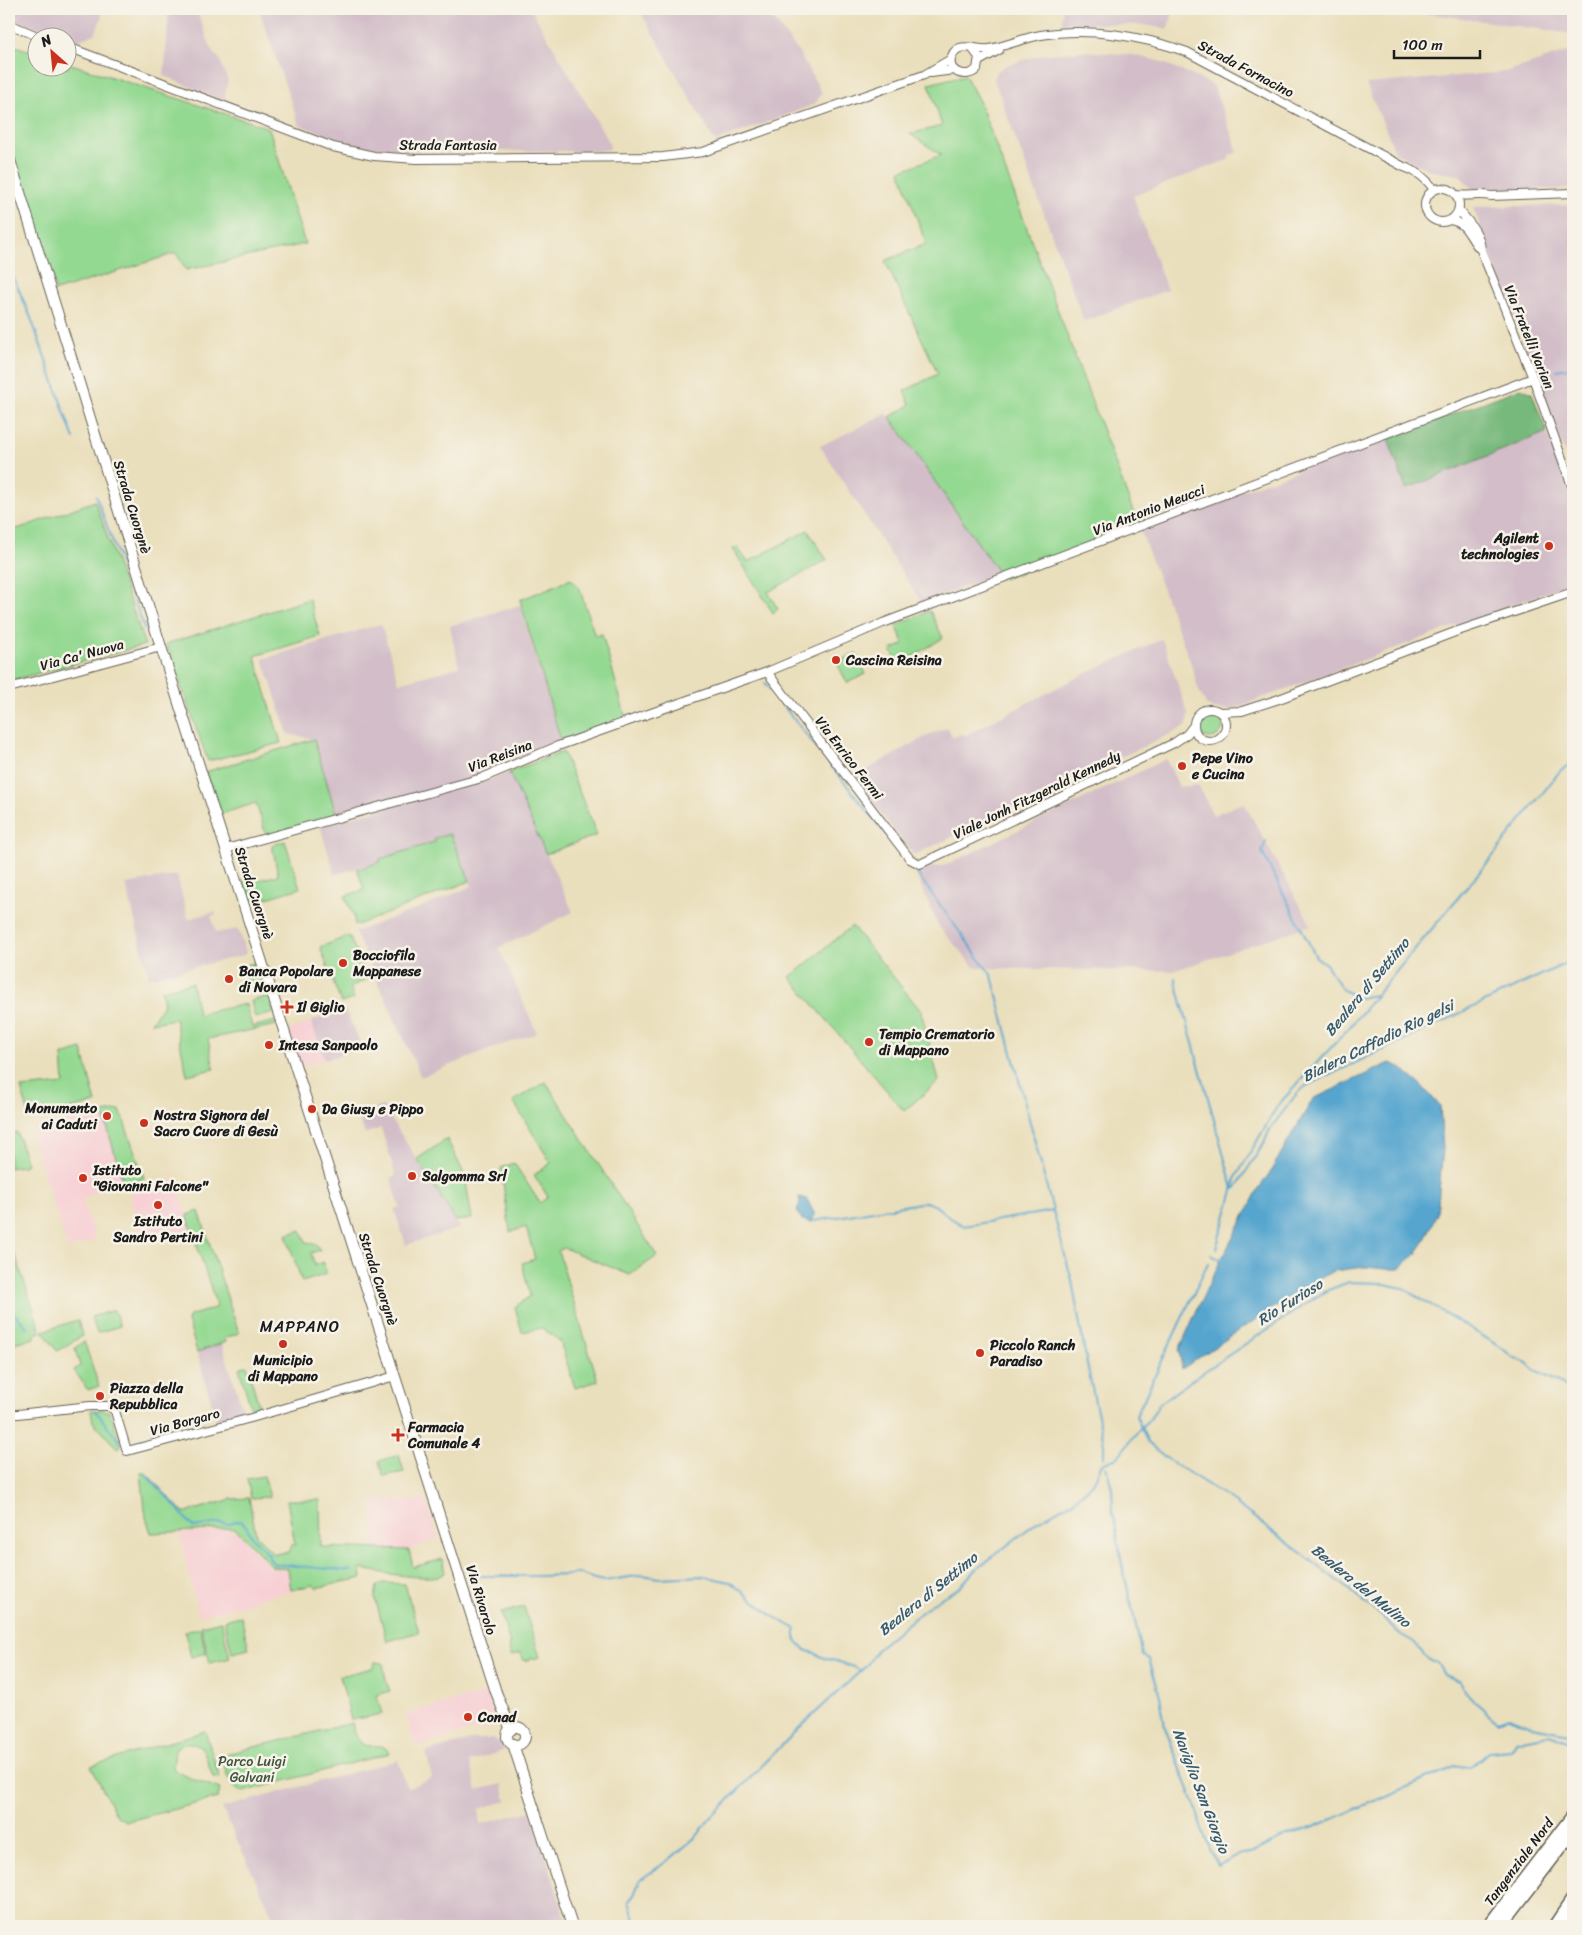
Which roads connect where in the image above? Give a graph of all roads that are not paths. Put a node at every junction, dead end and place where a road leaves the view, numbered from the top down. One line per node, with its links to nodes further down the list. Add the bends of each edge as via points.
1 (11, 26): 2 (street)
2 (28, 33)
3 (1065, 34): 4 (street, Strada Fornacino, via 1041,35 989,49); 7 (street, Strada Fornacino, via 994,52); 11 (street, Strada Fornacino, via 1125,36 1187,52)
4 (972, 48): 6 (street, via 958,48); 7 (street)
5 (78, 51): 9 (street, Strada Fantasia, via 333,146 374,156 416,159 663,156 703,152)
6 (951, 59): 8 (street); 9 (street)
7 (979, 61): 8 (street, via 977,68 969,74 959,74)
8 (954, 70): 9 (street)
9 (924, 75)
10 (9, 157): 21 (main road, Strada Cuorgnè)
11 (1404, 167): 13 (street, Strada Fornacino, via 1420,174); 16 (street, Strada Fornacino, via 1423,183)
12 (9, 175): 21 (main road, Strada Cuorgnè, via 36,261)
13 (1434, 189): 15 (street, via 1448,188); 16 (street)
14 (1573, 193): 17 (street)
15 (1456, 195): 17 (street); 18 (street)
16 (1427, 196): 19 (street, via 1424,206 1428,216 1439,222)
17 (1491, 196): 18 (street, via 1468,200)
18 (1459, 208): 19 (street); 20 (street, Via Fratelli Varian, via 1475,230)
19 (1450, 220): 20 (street, Via Fratelli Varian, via 1464,225)
20 (1481, 250): 22 (street, Via Fratelli Varian)
21 (51, 296): 25 (main road, Strada Cuorgnè)
22 (1533, 378): 23 (street, Via Fratelli Varian); 26 (street, Via Antonio Meucci, via 883,623)
23 (1573, 489)
24 (1573, 592): 29 (street)
25 (161, 647): 28 (street, Via Ca' Nuova); 35 (main road, Strada Cuorgnè)
26 (776, 668): 27 (street, Via Reisina)
27 (767, 672): 35 (street, Via Reisina, via 558,746 482,778); 36 (street, Via Enrico Fermi)
28 (9, 688)
29 (1242, 711): 30 (street); 32 (street)
30 (1220, 712): 31 (street, via 1213,709 1202,711); 32 (street)
31 (1194, 725): 33 (street); 34 (street, Viale Jonh Fitzgerald Kennedy)
32 (1226, 725): 33 (street, via 1217,740 1208,742)
33 (1201, 739): 34 (street, Viale Jonh Fitzgerald Kennedy)
34 (1174, 743): 36 (street, Viale Jonh Fitzgerald Kennedy, via 927,861 920,864)
35 (226, 849): 37 (main road, Strada Cuorgnè)
36 (910, 859)
37 (395, 1376): 38 (street, Via Borgaro, via 127,1451 115,1411 109,1406); 39 (main road, Strada Cuorgnè)
38 (9, 1415)
39 (434, 1498): 40 (main road, Via Rivarolo, via 503,1711)
40 (513, 1729): 41 (main road, via 508,1738); 41 (main road, via 524,1733 524,1739)
41 (516, 1744): 46 (main road, via 518,1764)
42 (1573, 1815): 47 (highway, Tangenziale Nord)
43 (1573, 1832): 48 (highway, Tangenziale Nord)
44 (1573, 1898): 49 (highway)
45 (1573, 1912): 50 (highway)
46 (572, 1926)
47 (1488, 1926)
48 (1501, 1926)
49 (1554, 1926)
50 (1564, 1926)

